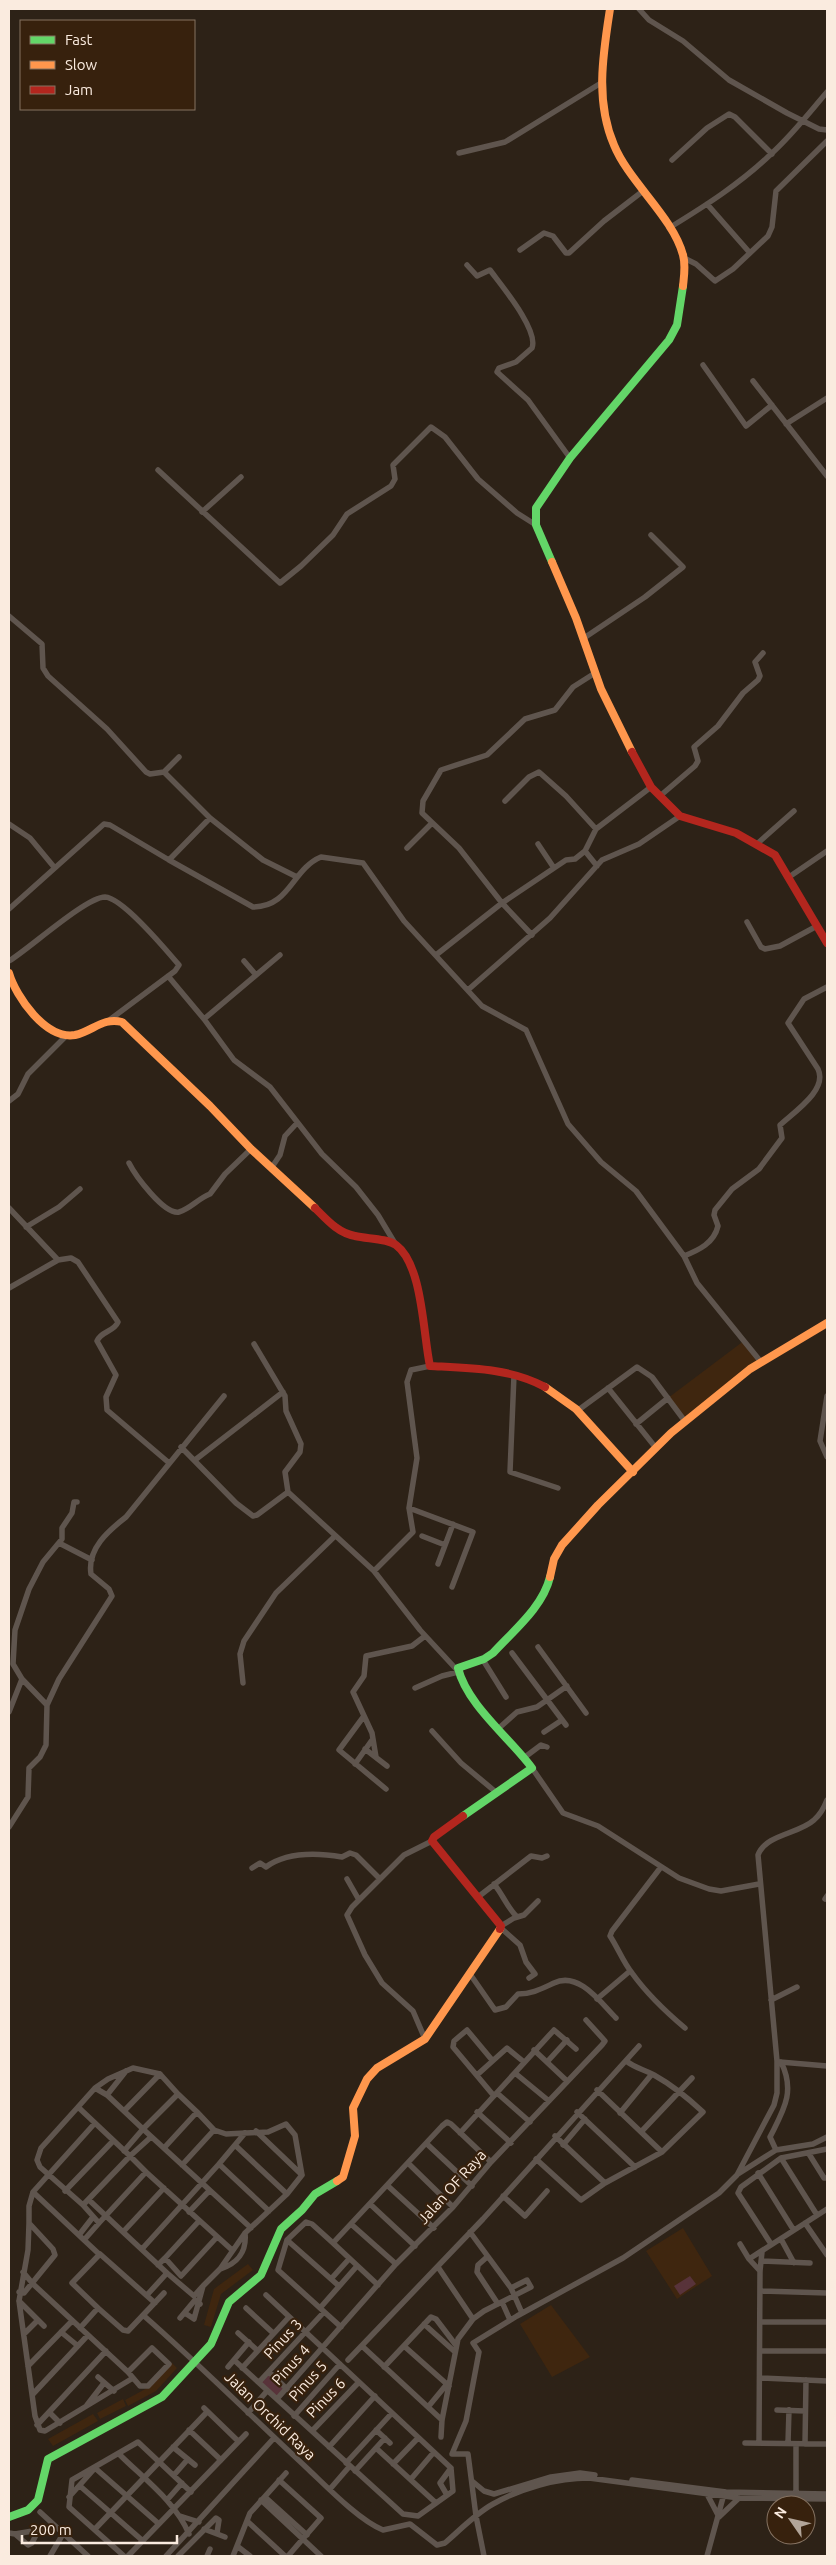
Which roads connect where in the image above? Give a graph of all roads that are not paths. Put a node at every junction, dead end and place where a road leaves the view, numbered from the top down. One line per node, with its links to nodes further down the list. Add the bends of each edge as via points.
1 (610, 9): 3 (street, via 602,53)
2 (639, 9): 5 (street, via 729,80)
3 (601, 83): 8 (street, via 504,142); 11 (street, via 614,146)
4 (827, 92): 5 (street)
5 (803, 121): 6 (street); 9 (street)
6 (827, 130)
7 (827, 141): 15 (street, via 776,192 771,231)
8 (459, 153)
9 (772, 154): 10 (street, via 736,117 729,114); 12 (street)
10 (672, 160)
11 (643, 191): 13 (street); 14 (street, via 569,253 566,254 552,236 544,232)
12 (707, 204): 13 (street); 15 (street)
13 (669, 228): 16 (street)
14 (520, 250)
15 (750, 253): 16 (street, via 716,281)
16 (684, 258): 23 (street, via 682,300 672,335)
17 (467, 265): 23 (street, via 477,276 490,270 527,325 533,337 532,348 516,362 498,368 498,372 528,400)
18 (703, 365): 21 (street, via 746,426)
19 (752, 381): 21 (street)
20 (827, 398): 22 (street)
21 (772, 405): 22 (street)
22 (786, 424): 25 (street)
23 (570, 458): 28 (street, via 538,502)
24 (158, 470): 27 (street)
25 (827, 476)
26 (241, 477): 27 (street)
27 (202, 512): 28 (street, via 278,582 282,582 333,535 347,514 391,486 395,479 393,465 433,426 478,479)
28 (536, 525): 31 (street)
29 (651, 534): 31 (street, via 683,567)
30 (9, 616): 35 (street, via 42,644 43,668 48,676 108,729 146,772)
31 (584, 638): 33 (street)
32 (763, 653): 37 (street, via 755,662 760,676 758,680 743,693 718,726 694,747 698,761 695,766)
33 (595, 673): 36 (street); 42 (street, via 573,688 556,710 525,720 490,753 441,770 421,804 423,814)
34 (179, 757): 35 (street)
35 (164, 772): 41 (street)
36 (651, 787): 37 (street); 44 (street)
37 (660, 796): 40 (street)
38 (505, 801): 44 (street, via 538,772 566,796)
39 (794, 811): 45 (street)
40 (680, 816): 45 (street); 51 (street, via 651,837 604,859)
41 (210, 818): 50 (street); 54 (street, via 266,861)
42 (432, 823): 47 (street); 56 (street, via 459,848)
43 (9, 824): 52 (street, via 30,838)
44 (596, 829): 48 (street)
45 (758, 843): 55 (street, via 777,857)
46 (538, 844): 53 (street)
47 (407, 848)
48 (585, 851): 51 (street); 53 (street)
49 (827, 851): 55 (street)
50 (169, 860): 52 (street, via 110,824 104,824); 54 (street, via 254,907 272,904)
51 (597, 866): 60 (street)
52 (54, 867): 57 (street)
53 (554, 868): 56 (street)
54 (298, 877): 63 (street, via 321,857 361,862 404,921)
55 (789, 877): 59 (street)
56 (502, 903): 60 (street); 63 (street)
57 (9, 909)
58 (747, 922): 59 (street, via 761,947 766,949 780,946)
59 (817, 926): 61 (street)
60 (532, 935): 70 (street)
61 (827, 943)
62 (280, 955): 67 (street)
63 (436, 956): 70 (street)
64 (9, 961): 68 (street, via 82,907 106,897 143,925 179,965)
65 (244, 961): 67 (street)
66 (9, 973): 73 (street, via 23,1005)
67 (256, 975): 71 (street)
68 (168, 976): 71 (street); 72 (street)
69 (827, 987): 83 (street, via 804,999 788,1023 818,1069 819,1084 780,1125 782,1138 759,1169 732,1189 715,1210 718,1226 712,1238 702,1249)
70 (469, 989): 83 (street, via 485,1009 526,1030 568,1124 601,1162 636,1191)
71 (204, 1019): 75 (street, via 234,1060 270,1087)
72 (108, 1021): 73 (street); 76 (street, via 122,1022)
73 (67, 1036): 74 (street, via 28,1074 18,1094)
74 (9, 1102)
75 (297, 1123): 78 (street, via 285,1136 280,1155); 82 (street, via 322,1154 363,1195)
76 (251, 1149): 77 (street, via 210,1194 178,1212 173,1212 158,1200); 78 (street)
77 (129, 1163)
78 (272, 1167): 82 (street, via 339,1231)
79 (80, 1189): 81 (street, via 59,1207)
80 (9, 1208): 81 (street)
81 (26, 1227): 84 (street)
82 (396, 1245): 89 (street, via 417,1280)
83 (684, 1256): 88 (street, via 697,1283)
84 (58, 1260): 85 (street); 103 (street, via 72,1258 78,1262 118,1322 97,1341 116,1375 106,1397 107,1410)
85 (9, 1288)
86 (827, 1323): 88 (street)
87 (254, 1344): 92 (street)
88 (761, 1362): 97 (street)
89 (430, 1366): 90 (street); 108 (street, via 412,1370 407,1382 417,1458)
90 (514, 1375): 96 (street, via 538,1383); 105 (street, via 510,1472)
91 (608, 1388): 95 (street, via 637,1367 652,1377); 96 (street); 98 (street)
92 (283, 1392): 102 (street); 106 (street, via 286,1411 302,1449 286,1470)
93 (224, 1396): 99 (street)
94 (827, 1396): 101 (street, via 820,1441)
95 (668, 1398): 97 (street); 98 (street)
96 (577, 1411): 104 (street)
97 (684, 1420): 100 (street)
98 (636, 1424): 100 (street)
99 (181, 1447): 102 (street); 103 (street)
100 (656, 1448): 104 (street)
101 (827, 1457)
102 (195, 1460): 106 (street, via 252,1516)
103 (168, 1462): 114 (street, via 126,1517 103,1537)
104 (633, 1472): 121 (street, via 562,1545 554,1559 548,1586 536,1604)
105 (558, 1488)
106 (288, 1492): 111 (street)
107 (77, 1502): 112 (street, via 74,1502 72,1513 62,1528)
108 (409, 1508): 109 (street); 116 (street, via 412,1534)
109 (453, 1524): 113 (street); 117 (street, via 473,1532)
110 (422, 1536): 113 (street)
111 (334, 1537): 116 (street); 124 (street, via 276,1593 244,1641 240,1654)
112 (59, 1543): 114 (street); 123 (street, via 43,1562 18,1616 13,1664)
113 (445, 1545): 115 (street)
114 (92, 1560): 129 (street, via 92,1576 108,1588 112,1596 59,1678)
115 (438, 1564)
116 (374, 1571): 118 (street)
117 (452, 1587)
118 (425, 1636): 122 (street); 132 (street, via 412,1646 366,1656 364,1676 353,1692)
119 (538, 1647): 125 (street)
120 (512, 1654): 128 (street)
121 (483, 1660): 122 (street); 127 (street)
122 (458, 1671): 126 (street); 133 (street, via 478,1705)
123 (22, 1679): 129 (street); 130 (street)
124 (243, 1683)
125 (567, 1686): 128 (street); 131 (street)
126 (415, 1688)
127 (506, 1697)
128 (548, 1701): 133 (street, via 533,1709 517,1712); 135 (street, via 564,1722)
129 (48, 1706): 147 (street, via 46,1745 28,1770 28,1798)
130 (9, 1712)
131 (586, 1713)
132 (364, 1716): 136 (street); 141 (street, via 339,1750)
133 (499, 1728): 140 (street)
134 (432, 1731): 145 (street, via 461,1763)
135 (544, 1732)
136 (372, 1740): 138 (street); 139 (street)
137 (547, 1746): 140 (street, via 541,1745)
138 (365, 1749): 139 (street); 141 (street)
139 (376, 1757): 142 (street)
140 (525, 1757): 143 (street)
141 (354, 1764): 144 (street)
142 (387, 1766)
143 (532, 1768): 145 (street); 150 (street, via 563,1813 598,1826)
144 (386, 1789)
145 (497, 1793): 148 (street)
146 (827, 1800): 155 (street, via 813,1822 760,1850 757,1862)
147 (9, 1827)
148 (432, 1841): 153 (street, via 404,1855); 156 (street)
149 (547, 1856): 154 (street, via 531,1856)
150 (661, 1867): 155 (street, via 679,1878 715,1890); 161 (street, via 610,1936)
151 (252, 1868): 153 (street, via 259,1864 266,1867 302,1854 328,1853 342,1857 350,1853)
152 (347, 1879): 157 (street)
153 (380, 1879): 157 (street)
154 (494, 1884): 156 (street); 159 (street)
155 (759, 1884): 166 (street)
156 (478, 1897): 160 (street)
157 (359, 1900): 170 (street, via 348,1914 350,1926 382,1983 413,2011)
158 (538, 1901): 159 (street, via 524,1915)
159 (517, 1917): 160 (street)
160 (501, 1928): 162 (street); 163 (street, via 520,1944 526,1962 535,1971)
161 (630, 1971): 165 (street); 169 (street, via 666,2013)
162 (470, 1974): 165 (street, via 498,2011 518,1994 528,1995 563,1980 573,1980); 170 (street)
163 (529, 1978)
164 (797, 1987): 166 (street)
165 (597, 1999): 167 (street)
166 (771, 2000): 177 (street)
167 (616, 2018)
168 (586, 2020): 187 (street, Jalan OF Raya, via 605,2040)
169 (685, 2028)
170 (425, 2039): 358 (street, via 377,2068 367,2079 353,2108 354,2136 343,2178 315,2194 280,2229 261,2275 229,2302 216,2336)
171 (567, 2040): 173 (street); 174 (street, via 554,2030); 179 (street)
172 (639, 2046): 176 (street)
173 (576, 2048)
174 (534, 2050): 178 (street); 179 (street)
175 (492, 2060): 178 (street, via 507,2048); 185 (street); 185 (street, via 467,2030 454,2041 453,2047)
176 (626, 2061): 184 (street, via 640,2071); 189 (street)
177 (779, 2061): 180 (street); 220 (street, via 786,2072 787,2090 786,2107 770,2137); 236 (street, via 774,2105)
178 (524, 2062): 182 (street)
179 (547, 2062): 187 (street)
180 (827, 2066)
181 (126, 2070): 183 (street, via 138,2068); 188 (street); 192 (street)
182 (515, 2073): 193 (street); 194 (street)
183 (160, 2074): 191 (street); 196 (street)
184 (652, 2074): 190 (street); 200 (street)
185 (477, 2075): 193 (street)
186 (692, 2078): 190 (street)
187 (567, 2081): 194 (street, Jalan OF Raya)
188 (95, 2088): 192 (street); 195 (street)
189 (597, 2090): 199 (street); 200 (street)
190 (679, 2092): 207 (street); 222 (street, via 703,2112)
191 (178, 2094): 197 (street); 204 (street)
192 (107, 2095): 196 (street)
193 (495, 2095): 198 (street); 202 (street)
194 (549, 2101): 202 (street, Jalan OF Raya)
195 (78, 2107): 203 (street); 234 (street, via 39,2152 38,2163)
196 (124, 2111): 204 (street)
197 (197, 2112): 205 (street); 218 (street)
198 (477, 2112): 209 (street); 214 (street)
199 (577, 2112): 201 (street); 211 (street)
200 (620, 2113): 207 (street)
201 (584, 2119): 216 (street); 231 (street)
202 (530, 2122): 214 (street, Jalan OF Raya)
203 (95, 2123): 213 (street); 234 (street)
204 (144, 2129): 210 (street); 221 (street)
205 (214, 2130): 208 (street, via 226,2134); 230 (street)
206 (256, 2131): 208 (street); 235 (street); 235 (street, via 268,2132 284,2124 289,2126 295,2135)
207 (642, 2132): 222 (street)
208 (245, 2133): 217 (street)
209 (460, 2133): 215 (street, via 447,2122); 227 (street)
210 (151, 2136): 218 (street); 224 (street)
211 (555, 2136): 216 (street); 226 (street)
212 (827, 2137): 220 (street, via 813,2144)
213 (113, 2141): 221 (street); 244 (street)
214 (511, 2143): 227 (street, Jalan OF Raya)
215 (427, 2144): 229 (street); 241 (street)
216 (563, 2144): 239 (street)
217 (236, 2146): 228 (street); 247 (street)
218 (164, 2148): 230 (street)
219 (827, 2149): 223 (street)
220 (776, 2150): 236 (street)
221 (124, 2151): 224 (street)
222 (662, 2152): 231 (street)
223 (809, 2154): 225 (street); 237 (street, via 820,2174)
224 (130, 2156): 232 (street); 250 (street)
225 (780, 2158): 233 (street); 258 (street)
226 (536, 2159): 239 (street, via 581,2200); 248 (street)
227 (492, 2162): 241 (street, Jalan OF Raya)
228 (219, 2164): 238 (street); 256 (street)
229 (409, 2164): 240 (street); 249 (street)
230 (182, 2165): 238 (street)
231 (635, 2167): 239 (street)
232 (146, 2172): 242 (street); 260 (street)
233 (758, 2173): 269 (street); 280 (street, via 738,2192)
234 (49, 2175): 244 (street); 246 (street)
235 (302, 2175): 247 (street)
236 (737, 2175): 325 (street, via 719,2193 623,2258)
237 (827, 2178)
238 (203, 2183): 243 (street); 253 (street)
239 (606, 2183)
240 (388, 2186): 251 (street); 261 (street)
241 (472, 2186): 254 (street, Jalan OF Raya)
242 (164, 2188): 253 (street); 270 (street)
243 (210, 2190): 257 (street); 267 (street)
244 (65, 2191): 252 (street)
245 (547, 2191): 248 (street, via 526,2216)
246 (32, 2192): 264 (street); 273 (street)
247 (287, 2194): 256 (street)
248 (503, 2196): 271 (street)
249 (444, 2198): 254 (street); 261 (street)
250 (89, 2200): 252 (street); 260 (street)
251 (370, 2204): 266 (street); 281 (street)
252 (83, 2205): 259 (street)
253 (182, 2205): 257 (street); 282 (street)
254 (453, 2207): 268 (street, Jalan OF Raya)
255 (827, 2209): 258 (street)
256 (269, 2211): 267 (street)
257 (190, 2212): 262 (street)
258 (817, 2215): 263 (street)
259 (93, 2217): 265 (street); 273 (street)
260 (105, 2217): 265 (street); 270 (street)
261 (425, 2220): 268 (street)
262 (199, 2221): 274 (street); 288 (street)
263 (805, 2222): 269 (street); 286 (street)
264 (29, 2223): 300 (street); 305 (street, via 54,2254)
265 (99, 2223): 276 (street)
266 (351, 2224): 278 (street); 294 (street)
267 (251, 2228): 272 (street)
268 (434, 2228): 281 (street, Jalan OF Raya)
269 (794, 2229): 275 (street)
270 (123, 2232): 282 (street)
271 (470, 2232): 287 (street); 297 (street)
272 (246, 2233): 283 (street); 298 (street, via 245,2247 239,2258)
273 (79, 2235): 276 (street)
274 (216, 2237): 283 (street); 302 (street)
275 (781, 2239): 280 (street); 292 (street)
276 (84, 2240): 285 (street)
277 (287, 2240): 278 (street, via 309,2222); 303 (street); 323 (street, via 278,2270)
278 (334, 2243): 289 (street)
279 (740, 2244): 290 (street)
280 (771, 2244): 284 (street)
281 (414, 2246): 294 (street, Jalan OF Raya)
282 (142, 2249): 295 (street)
283 (232, 2250): 298 (street)
284 (762, 2252): 290 (street); 291 (street)
285 (99, 2254): 314 (street); 321 (street, via 72,2283)
286 (827, 2255)
287 (487, 2257): 309 (street); 320 (street, via 478,2265 477,2272)
288 (165, 2258): 295 (street); 302 (street)
289 (349, 2259): 296 (street); 303 (street)
290 (749, 2259): 299 (street)
291 (761, 2261): 292 (street); 299 (street)
292 (794, 2263): 293 (street)
293 (810, 2263)
294 (396, 2264): 306 (street, Jalan OF Raya)
295 (158, 2265): 301 (street)
296 (357, 2266): 306 (street); 308 (street, Pinus 3)
297 (438, 2267): 329 (street); 348 (street)
298 (220, 2269): 307 (street)
299 (760, 2271): 310 (street)
300 (23, 2272): 305 (street); 311 (street)
301 (167, 2273): 304 (street); 314 (street)
302 (182, 2275): 304 (street)
303 (331, 2280): 308 (street)
304 (176, 2281): 317 (street)
305 (33, 2284): 311 (street, via 24,2293); 332 (street)
306 (378, 2284): 337 (street, Jalan OF Raya)
307 (203, 2286): 317 (street); 317 (street)
308 (339, 2286): 323 (street, Pinus 3)
309 (511, 2288): 316 (street); 316 (street, via 527,2280 531,2287)
310 (761, 2291): 313 (street); 333 (street)
311 (19, 2292): 318 (street)
312 (164, 2293): 319 (street)
313 (827, 2293)
314 (147, 2295): 319 (street)
315 (266, 2295): 327 (street)
316 (513, 2296): 320 (street); 325 (street)
317 (196, 2300): 324 (street); 324 (street, via 194,2319)
318 (19, 2301): 331 (street); 343 (street)
319 (155, 2303): 326 (street)
320 (500, 2303): 329 (street); 330 (street)
321 (98, 2308): 326 (street, via 125,2331); 338 (street)
322 (246, 2308): 342 (street)
323 (322, 2310): 337 (street); 340 (street, Pinus 3)
324 (185, 2313): 328 (street)
325 (522, 2314): 330 (street)
326 (144, 2315): 358 (street, Jalan Orchid Raya)
327 (289, 2316): 340 (street); 342 (street)
328 (180, 2318)
329 (473, 2319): 346 (street)
330 (510, 2320): 428 (street, via 473,2343 479,2352 466,2421 452,2454 468,2454)
331 (37, 2321): 336 (street); 343 (street)
332 (72, 2321): 338 (street); 339 (street)
333 (761, 2322): 334 (street); 353 (street)
334 (827, 2322)
335 (424, 2324): 346 (street, via 428,2318 434,2317); 349 (street); 355 (street)
336 (44, 2326)
337 (340, 2327): 350 (street, Jalan OF Raya)
338 (80, 2328): 344 (street)
339 (61, 2332): 347 (street); 360 (street)
340 (306, 2332): 350 (street); 365 (street, Pinus 3)
341 (238, 2333): 345 (street)
342 (273, 2333): 351 (street)
343 (24, 2334): 360 (street)
344 (88, 2335): 347 (street); 352 (street)
345 (249, 2342): 351 (street); 356 (street)
346 (455, 2344): 355 (street)
347 (78, 2346): 378 (street)
348 (362, 2346): 357 (street); 362 (street)
349 (404, 2346): 362 (street); 374 (street)
350 (323, 2348): 359 (street); 375 (street, Pinus 4)
351 (257, 2350): 363 (street)
352 (106, 2351): 364 (street); 386 (street)
353 (761, 2351): 354 (street); 368 (street)
354 (827, 2351)
355 (454, 2352): 374 (street)
356 (234, 2360): 361 (street); 363 (street)
357 (348, 2360)
358 (196, 2361): 387 (street, Jalan Orchid Raya); 453 (street, via 157,2401 48,2460 44,2464 37,2501 28,2512)
359 (340, 2364): 372 (street); 389 (street, Pinus 5)
360 (28, 2366): 378 (street)
361 (228, 2366)
362 (384, 2367): 381 (street)
363 (242, 2368): 371 (street)
364 (128, 2372): 367 (street); 367 (street, via 152,2348 169,2363 148,2386 140,2386)
365 (270, 2372): 371 (street, Pinus 3); 375 (street)
366 (98, 2377): 373 (street)
367 (134, 2378): 376 (street)
368 (760, 2378): 369 (street); 404 (street)
369 (806, 2380): 370 (street); 385 (street)
370 (827, 2381)
371 (259, 2382): 377 (street)
372 (359, 2382): 379 (street); 395 (street, Pinus 6)
373 (104, 2383): 376 (street); 382 (street)
374 (448, 2385): 381 (street); 390 (street)
375 (287, 2389): 380 (street, Pinus 4)
376 (114, 2391): 382 (street)
377 (268, 2391): 380 (street); 387 (street)
378 (33, 2394): 392 (street)
379 (375, 2396): 388 (street); 410 (street)
380 (277, 2399): 389 (street)
381 (428, 2408): 390 (street)
382 (84, 2409): 391 (street)
383 (777, 2410): 384 (street)
384 (789, 2410): 385 (street); 405 (street)
385 (805, 2411): 407 (street)
386 (49, 2412): 391 (street); 392 (street)
387 (248, 2413): 398 (street, Jalan Orchid Raya)
388 (392, 2413): 394 (street); 400 (street)
389 (294, 2416): 395 (street)
390 (442, 2420): 397 (street)
391 (60, 2422): 392 (street, via 42,2432)
392 (37, 2425)
393 (190, 2430): 401 (street, via 206,2410); 409 (street); 415 (street)
394 (376, 2430): 399 (street); 419 (street)
395 (312, 2432): 410 (street)
396 (246, 2434): 401 (street)
397 (441, 2437)
398 (274, 2438): 431 (street, Jalan Orchid Raya); 457 (street)
399 (384, 2438): 402 (street); 411 (street)
400 (418, 2438): 412 (street); 417 (street)
401 (238, 2441): 415 (street)
402 (390, 2443)
403 (745, 2443): 404 (street)
404 (759, 2443): 405 (street)
405 (788, 2444): 406 (street)
406 (796, 2444): 407 (street); 438 (street)
407 (805, 2444): 408 (street)
408 (827, 2444)
409 (174, 2447): 414 (street); 416 (street)
410 (329, 2447): 419 (street)
411 (376, 2448): 417 (street); 422 (street)
412 (434, 2452): 421 (street); 426 (street)
413 (119, 2454): 416 (street, via 138,2442); 420 (street); 425 (street)
414 (188, 2459): 418 (street); 424 (street)
415 (221, 2460): 432 (street)
416 (160, 2461): 424 (street); 425 (street)
417 (393, 2464): 426 (street)
418 (195, 2465)
419 (348, 2465): 422 (street); 431 (street)
420 (95, 2468): 430 (street); 440 (street); 443 (street, via 71,2481)
421 (451, 2468): 441 (street, via 453,2490); 441 (street, via 440,2483)
422 (355, 2471): 447 (street, via 407,2516 418,2516)
423 (286, 2473): 427 (street)
424 (174, 2475): 429 (street)
425 (144, 2479): 440 (street); 446 (street)
426 (411, 2479): 447 (street)
427 (279, 2480): 445 (street); 468 (street, via 320,2516)
428 (472, 2481): 433 (street); 452 (street)
429 (182, 2483): 432 (street); 446 (street)
430 (80, 2486): 443 (street); 451 (street)
431 (330, 2489): 452 (street, Jalan Orchid Raya, via 383,2530 410,2524 431,2541 441,2544)
432 (191, 2492): 449 (street)
433 (491, 2493): 435 (street, via 580,2473); 448 (street)
434 (708, 2494): 435 (street); 448 (street, via 579,2478 529,2489); 455 (street)
435 (724, 2494): 437 (street); 444 (street); 455 (street)
436 (827, 2494): 439 (street)
437 (766, 2495)
438 (796, 2495)
439 (812, 2495)
440 (127, 2496): 451 (street); 458 (street)
441 (447, 2496): 447 (street)
442 (766, 2497): 444 (street)
443 (70, 2498): 461 (street, via 70,2509)
444 (739, 2498): 455 (street)
445 (263, 2499): 456 (street, via 253,2508); 468 (street)
446 (167, 2500): 449 (street)
447 (436, 2503)
448 (492, 2504): 452 (street)
449 (173, 2508): 454 (street); 458 (street)
450 (40, 2512): 459 (street)
451 (111, 2512): 461 (street); 469 (street)
452 (476, 2516): 485 (street)
453 (9, 2517)
454 (181, 2517): 457 (street); 463 (street)
455 (719, 2517): 486 (street)
456 (247, 2521): 470 (street); 483 (street)
457 (197, 2522): 463 (street)
458 (159, 2524): 469 (street)
459 (56, 2527): 460 (street); 466 (street)
460 (39, 2529): 465 (street); 465 (street, via 28,2545)
461 (95, 2529): 476 (street)
462 (204, 2529): 464 (street); 464 (street, via 217,2518); 479 (street)
463 (188, 2532): 478 (street)
464 (216, 2533): 467 (street)
465 (12, 2534)
466 (63, 2534): 471 (street); 473 (street)
467 (226, 2537)
468 (305, 2537): 483 (street); 484 (street)
469 (142, 2541): 477 (street)
470 (237, 2546): 481 (street); 482 (street)
471 (80, 2548): 474 (street); 475 (street)
472 (210, 2549): 480 (street)
473 (50, 2556)
474 (76, 2556)
475 (88, 2556)
476 (124, 2556)
477 (128, 2556)
478 (166, 2556)
479 (178, 2556)
480 (207, 2556)
481 (233, 2556)
482 (250, 2556)
483 (286, 2556)
484 (322, 2556)
485 (484, 2556)
486 (707, 2556)

